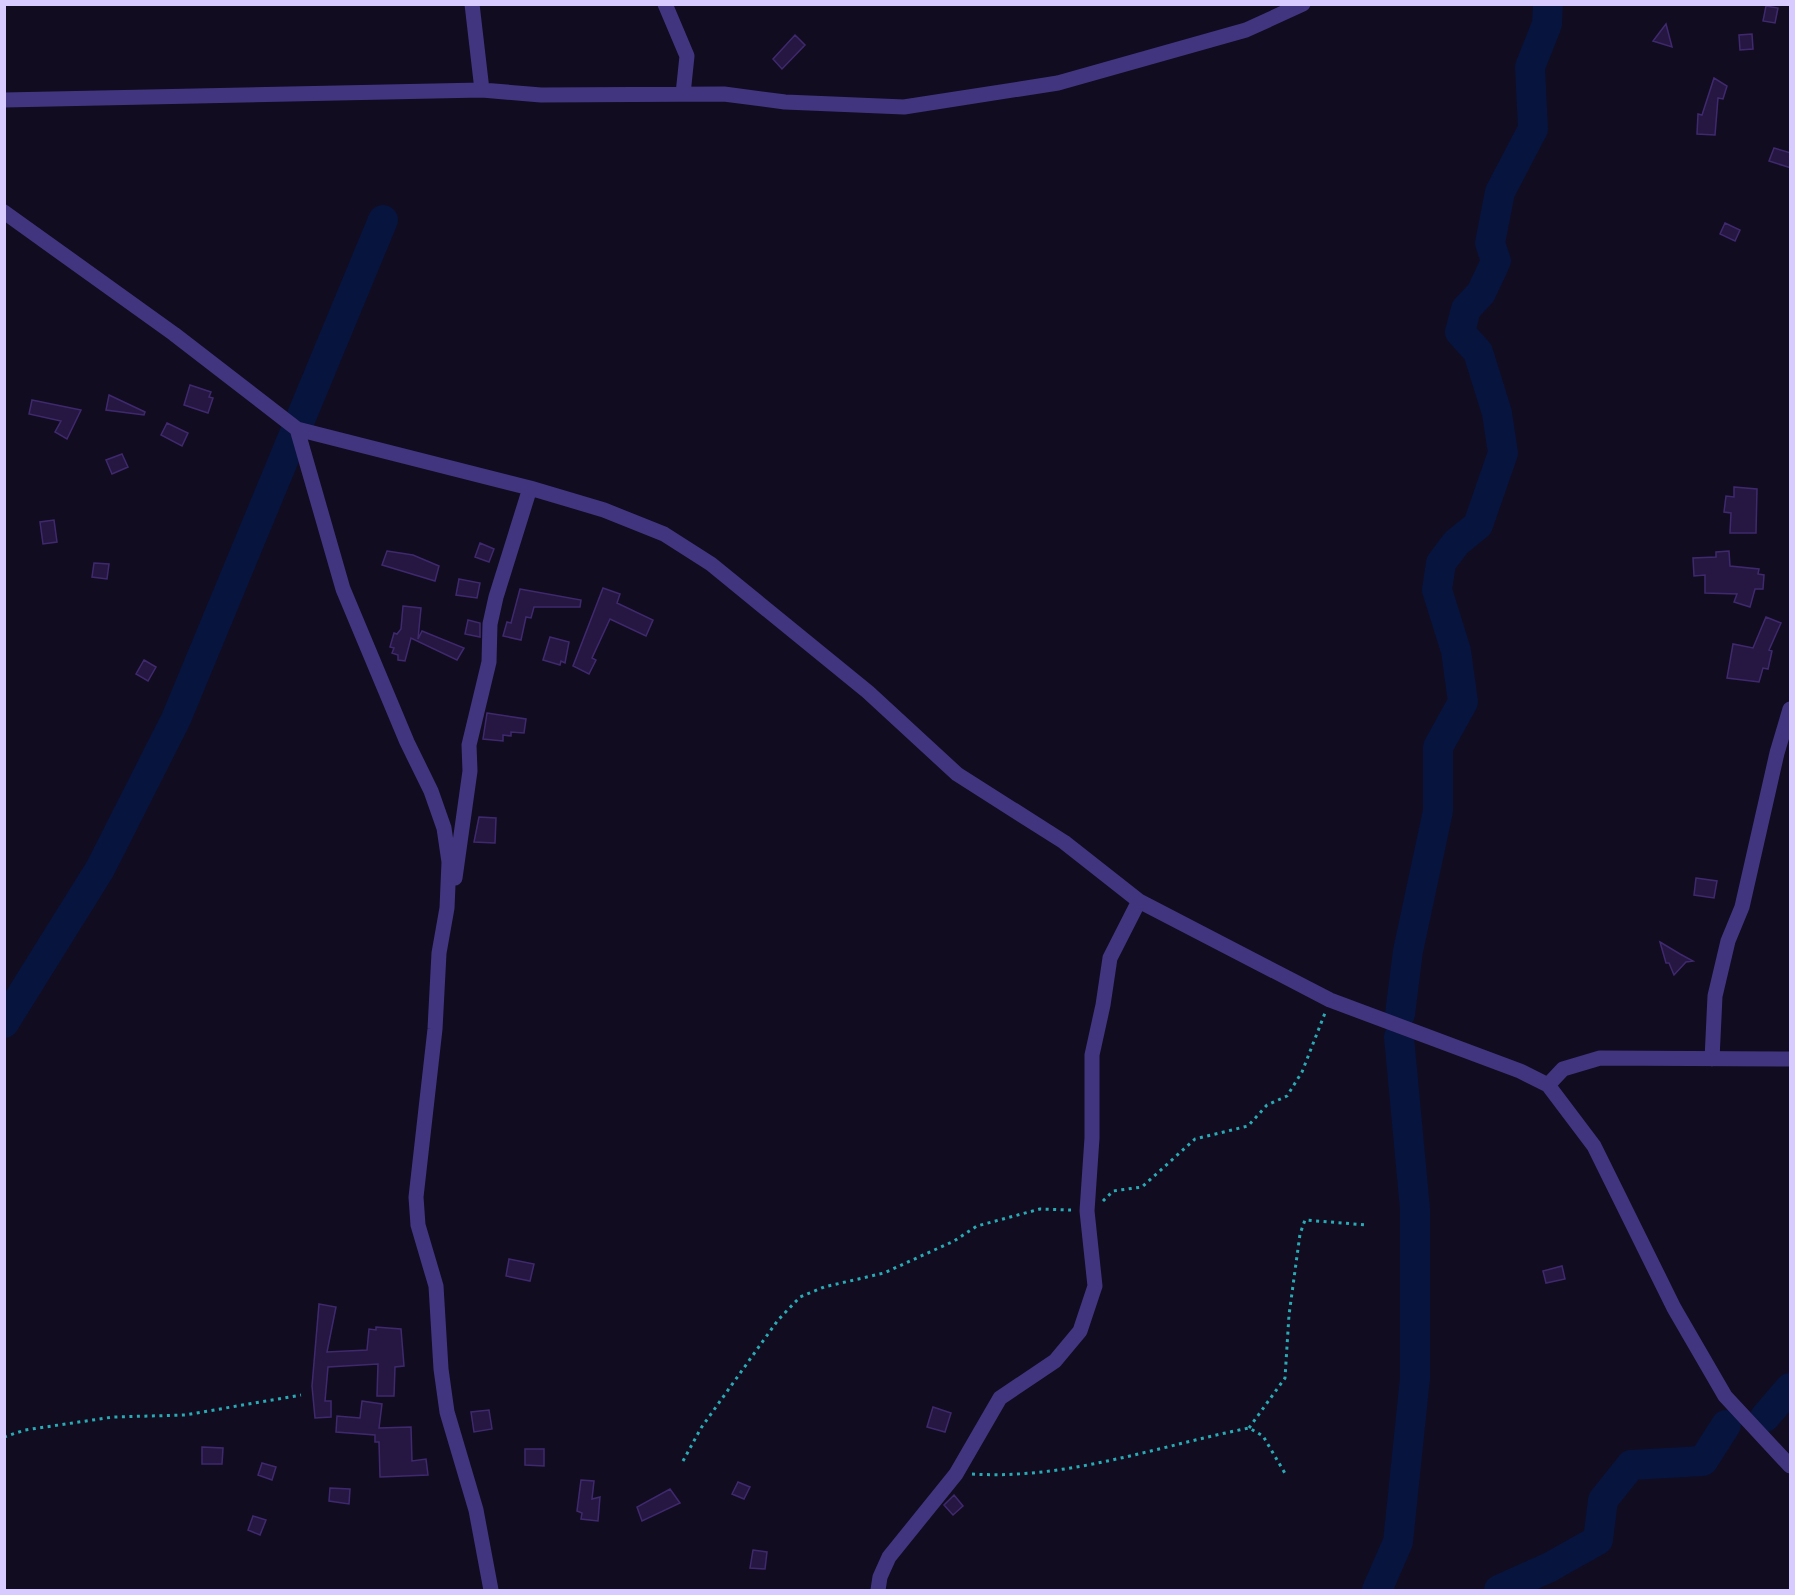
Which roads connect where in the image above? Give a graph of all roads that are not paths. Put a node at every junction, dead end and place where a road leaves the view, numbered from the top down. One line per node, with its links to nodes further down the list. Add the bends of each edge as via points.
1 (472, 4): 4 (street)
2 (665, 4): 5 (street, via 687,56)
3 (1303, 4): 5 (street, via 1246,30 1058,83 904,107)
4 (482, 90): 5 (street, via 541,95); 6 (street)
5 (683, 94)
6 (4, 100)
7 (4, 212): 8 (street, via 174,334)
8 (297, 429): 9 (street); 12 (street, via 342,589 444,828 449,862)
9 (530, 488): 11 (street, via 654,530 711,564 868,692 957,774 1064,842); 12 (street, via 490,624 489,662 469,745 470,771 459,859)
10 (1791, 709): 13 (street, via 1777,753 1742,907 1728,941 1715,996)
11 (1139, 901): 15 (street, via 1330,1000); 18 (street, via 1110,958 1092,1055 1087,1211 1095,1286 1080,1331 1055,1361 1000,1398 956,1474 889,1557)
12 (447, 908): 17 (street, via 439,953 435,1029 416,1197 418,1225 436,1286 447,1412 476,1510)
13 (1712, 1059): 14 (street); 15 (street, via 1600,1058 1563,1069)
14 (1791, 1059)
15 (1548, 1085): 16 (street, via 1594,1146 1674,1308 1725,1396)
16 (1791, 1466)
17 (492, 1590)
18 (878, 1590)

